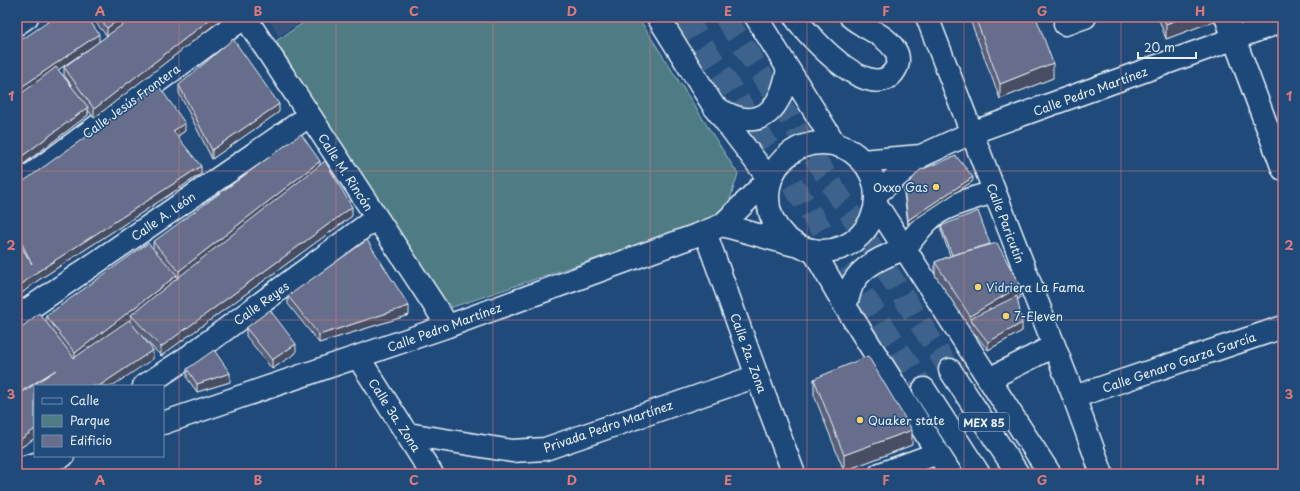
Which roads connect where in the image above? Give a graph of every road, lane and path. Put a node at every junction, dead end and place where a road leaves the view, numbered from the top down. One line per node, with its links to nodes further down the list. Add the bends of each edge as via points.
1 (27, 17): 11 (main road)
2 (245, 17): 16 (main road, Calle M. Rincón); 23 (main road, Calle Jesús Frontera)
3 (658, 17): 15 (main road)
4 (756, 17): 13 (main road)
5 (765, 17): 13 (main road)
6 (795, 17): 7 (main road, via 817,43 853,73 871,81 888,78 898,65 896,51 883,38)
7 (851, 17)
8 (927, 17): 17 (main road, Calle Paricutín)
9 (1226, 17): 12 (main road)
10 (1283, 21): 12 (main road, Calle Pedro Martínez)
11 (17, 24)
12 (1234, 39): 17 (main road, Calle Pedro Martínez); 21 (main road)
13 (774, 46): 14 (main road)
14 (788, 69): 15 (main road, via 783,94 773,109 762,116 738,119); 18 (main road)
15 (713, 105): 22 (main road)
16 (309, 116): 26 (main road, Calle M. Rincón); 31 (main road, Calle A. León)
17 (971, 134): 19 (main road, Calle Pedro Martínez); 24 (main road, Calle Paricutín)
18 (835, 144): 20 (main road, via 851,151); 22 (main road, via 820,143 791,152)
19 (921, 156): 20 (main road, Calle Pedro Martínez); 25 (main road, Calle Pedro Martínez)
20 (861, 161): 25 (main road, via 872,176)
21 (1283, 169)
22 (769, 179): 27 (main road, Calle Pedro Martínez); 28 (main road, via 768,201 772,217 780,232)
23 (17, 185)
24 (994, 192): 29 (main road, via 959,203 936,214 919,229); 34 (main road, Calle Paricutín)
25 (876, 199): 28 (main road, via 869,223 857,238 843,246 827,250); 29 (main road)
26 (376, 218): 32 (main road, Calle M. Rincón); 39 (main road, Calle Reyes)
27 (714, 229): 28 (main road); 32 (main road, Calle Pedro Martínez); 37 (main road, Calle 2a. Zona)
28 (807, 248): 30 (main road)
29 (905, 249): 30 (main road, via 886,256 861,272 852,285); 38 (main road)
30 (846, 306): 44 (main road)
31 (17, 317)
32 (448, 326): 35 (main road, Calle Pedro Martínez)
33 (1283, 327): 41 (main road, Calle Genaro Garza García)
34 (1054, 346): 38 (main road); 41 (main road, Calle Paricutín)
35 (358, 357): 42 (main road, Calle Pedro Martínez); 43 (main road, Calle 3a. Zona)
36 (950, 370): 52 (main road, MEX 85)
37 (757, 376): 43 (main road, Privada Pedro Martínez, via 545,449 512,451); 48 (main road, Calle 2a. Zona)
38 (989, 379): 53 (main road)
39 (145, 385)
40 (924, 389): 51 (main road, MEX 85)
41 (1074, 397): 54 (main road, Calle Paricutín)
42 (164, 422)
43 (408, 434): 47 (main road, Calle 3a. Zona)
44 (938, 453): 49 (main road); 50 (main road)
45 (60, 457): 46 (main road)
46 (26, 467)
47 (432, 474)
48 (794, 474)
49 (880, 474)
50 (951, 474)
51 (979, 474)
52 (1018, 474)
53 (1050, 474)
54 (1102, 474)

